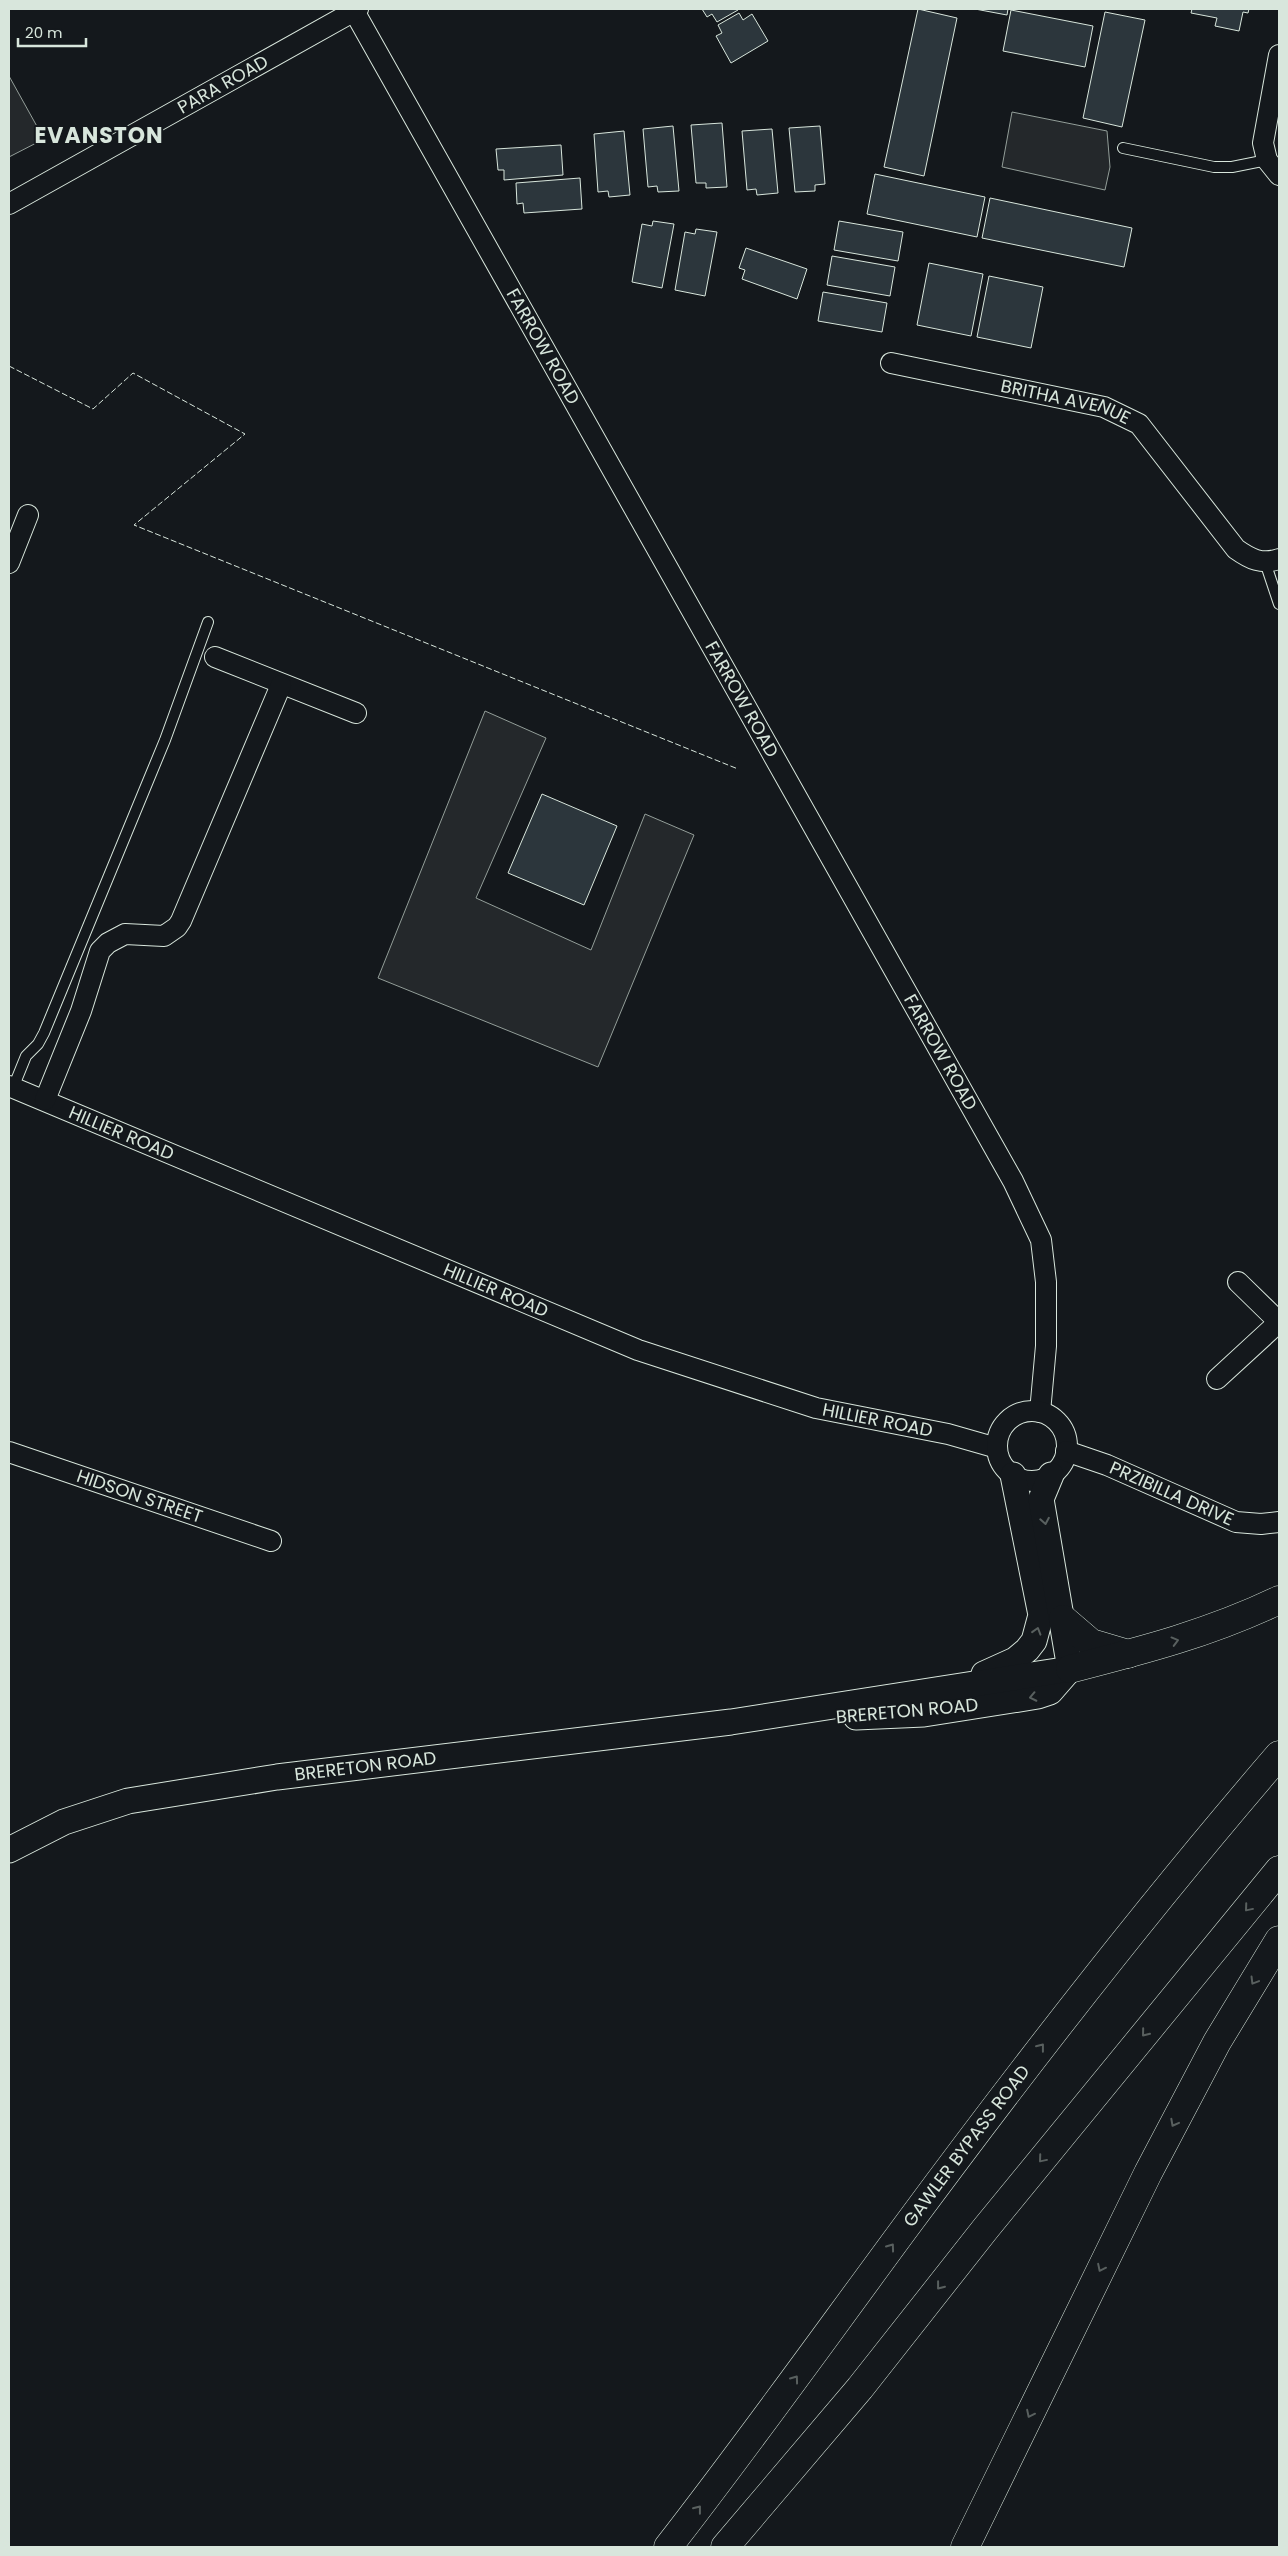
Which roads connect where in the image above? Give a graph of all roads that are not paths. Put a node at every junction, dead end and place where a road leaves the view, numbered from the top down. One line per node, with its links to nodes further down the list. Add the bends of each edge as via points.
1 (356, 10): 5 (street, PARA ROAD); 20 (street, FARROW ROAD, via 1013,1182 1041,1240 1046,1282 1046,1346)
2 (1279, 55): 4 (street, via 1263,137)
3 (1123, 148): 4 (lane, via 1214,167)
4 (1273, 168)
5 (9, 204)
6 (891, 363): 8 (street, BRITHA AVENUE, via 1104,407 1133,420 1236,549 1246,556)
7 (28, 514): 9 (street)
8 (1272, 561): 10 (lane, BRITHA AVENUE)
9 (9, 562)
10 (1279, 604)
11 (208, 622): 15 (lane, via 165,740 44,1033 26,1056)
12 (215, 657): 13 (street)
13 (281, 685): 14 (street); 16 (street, via 181,920 164,936 125,934 100,951 81,1010)
14 (356, 714)
15 (11, 1087): 16 (street, HILLIER ROAD)
16 (45, 1100): 21 (street, HILLIER ROAD, via 638,1350 816,1408 948,1434)
17 (1238, 1282): 18 (street)
18 (1279, 1322): 19 (street)
19 (1217, 1379)
20 (1040, 1412): 21 (street, via 1024,1412 1009,1419 1000,1432); 22 (street, via 1064,1431)
21 (997, 1448): 24 (street, via 999,1458)
22 (1066, 1451): 25 (street, via 1058,1469); 26 (street, PRZIBILLA DRIVE, via 1107,1465 1236,1522)
23 (9, 1452): 27 (street, HIDSON STREET)
24 (1012, 1475): 25 (street, via 1032,1481); 32 (street, BRERETON ROAD, one-way to 24, via 1015,1660 1034,1641 1039,1629 1041,1615)
25 (1051, 1475): 29 (street, one-way to 29, via 1041,1499)
26 (1279, 1522)
27 (271, 1541)
28 (1279, 1600): 30 (highway, one-way to 28, via 1185,1639)
29 (1063, 1619): 30 (highway, via 1091,1643); 31 (street)
30 (1128, 1654): 31 (highway)
31 (1070, 1669): 32 (street, BRERETON ROAD); 33 (street, BRERETON ROAD, one-way to 33, via 1050,1692 1006,1702 924,1714)
32 (939, 1690): 33 (street, BRERETON ROAD)
33 (731, 1722): 35 (street, BRERETON ROAD, via 277,1777 128,1801 64,1822)
34 (1279, 1755): 38 (highway, GAWLER BYPASS ROAD, one-way to 34, via 1040,2048)
35 (9, 1850)
36 (1279, 1870): 39 (highway, one-way to 39, via 986,2228 860,2388)
37 (1279, 1940): 40 (highway, one-way to 40, via 1217,2042 1148,2172)
38 (668, 2547)
39 (726, 2547)
40 (965, 2547)

